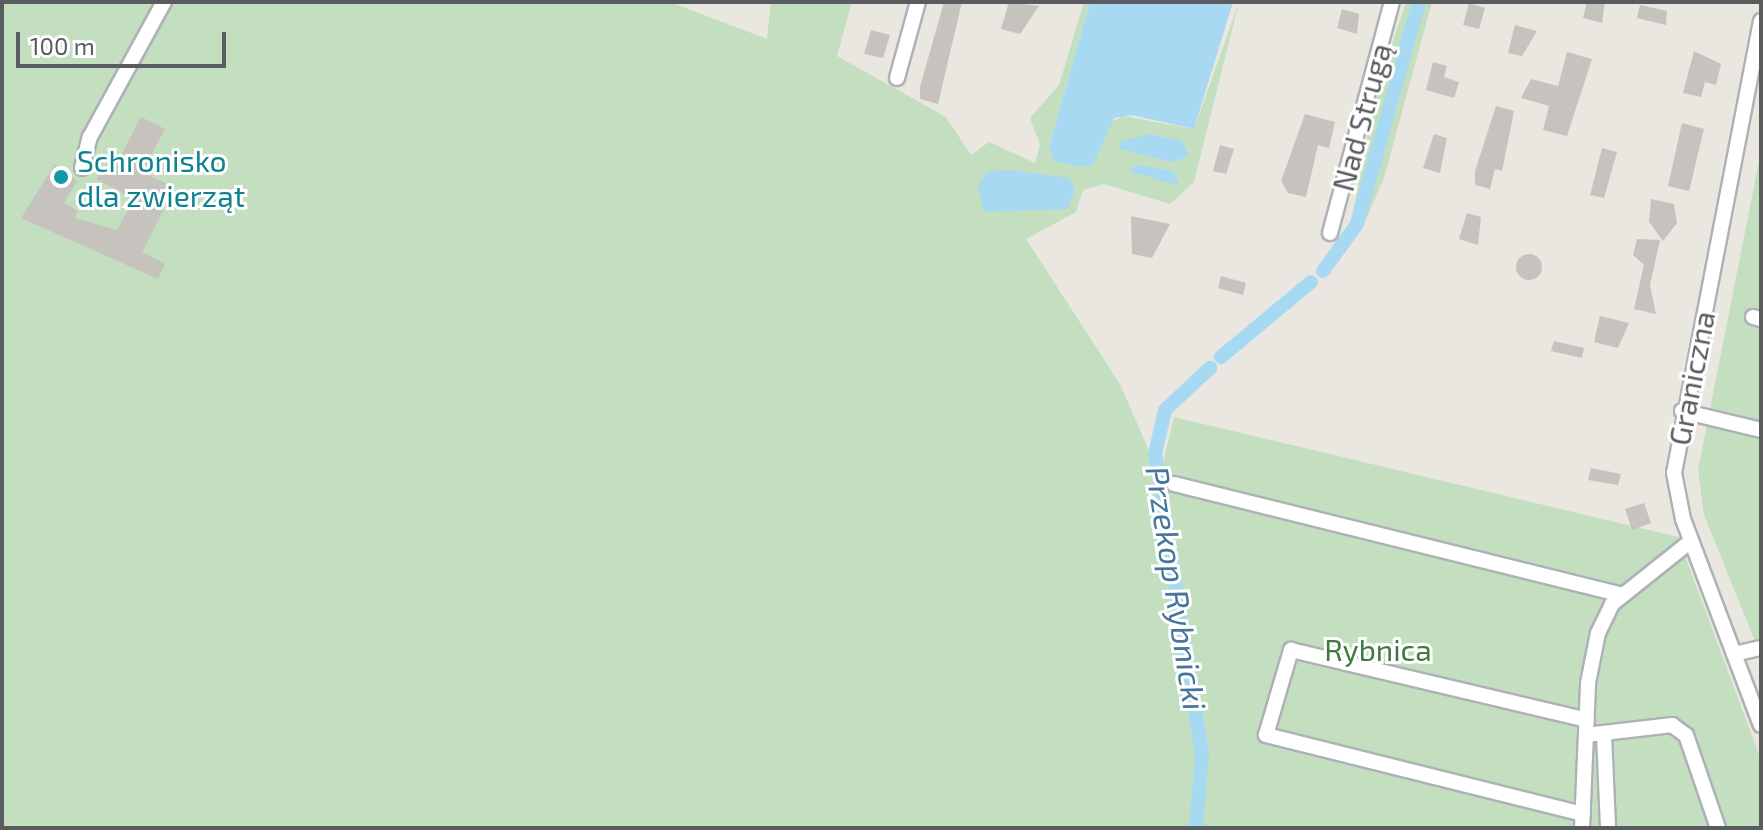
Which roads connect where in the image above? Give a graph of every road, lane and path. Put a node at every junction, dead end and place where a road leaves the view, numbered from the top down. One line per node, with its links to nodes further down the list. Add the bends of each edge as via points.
1 (164, 2): 6 (street, via 90,137)
2 (918, 2): 5 (street)
3 (1392, 2): 7 (street, Nad Strugą)
4 (1761, 21): 8 (street, Graniczna)
5 (897, 78)
6 (82, 168)
7 (1330, 233)
8 (1682, 411): 9 (street); 11 (street, Graniczna, via 1674,473)
9 (1761, 430)
10 (1174, 484): 12 (street)
11 (1691, 541): 12 (street); 14 (street, Graniczna)
12 (1622, 595): 16 (street, via 1598,633)
13 (1761, 648): 14 (street)
14 (1734, 654): 15 (street, Graniczna)
15 (1761, 725)
16 (1586, 728): 17 (street); 18 (street); 18 (street, via 1291,650 1266,735)
17 (1604, 735): 19 (street); 20 (street, via 1672,725 1686,735)
18 (1582, 821)
19 (1608, 828)
20 (1718, 828)

